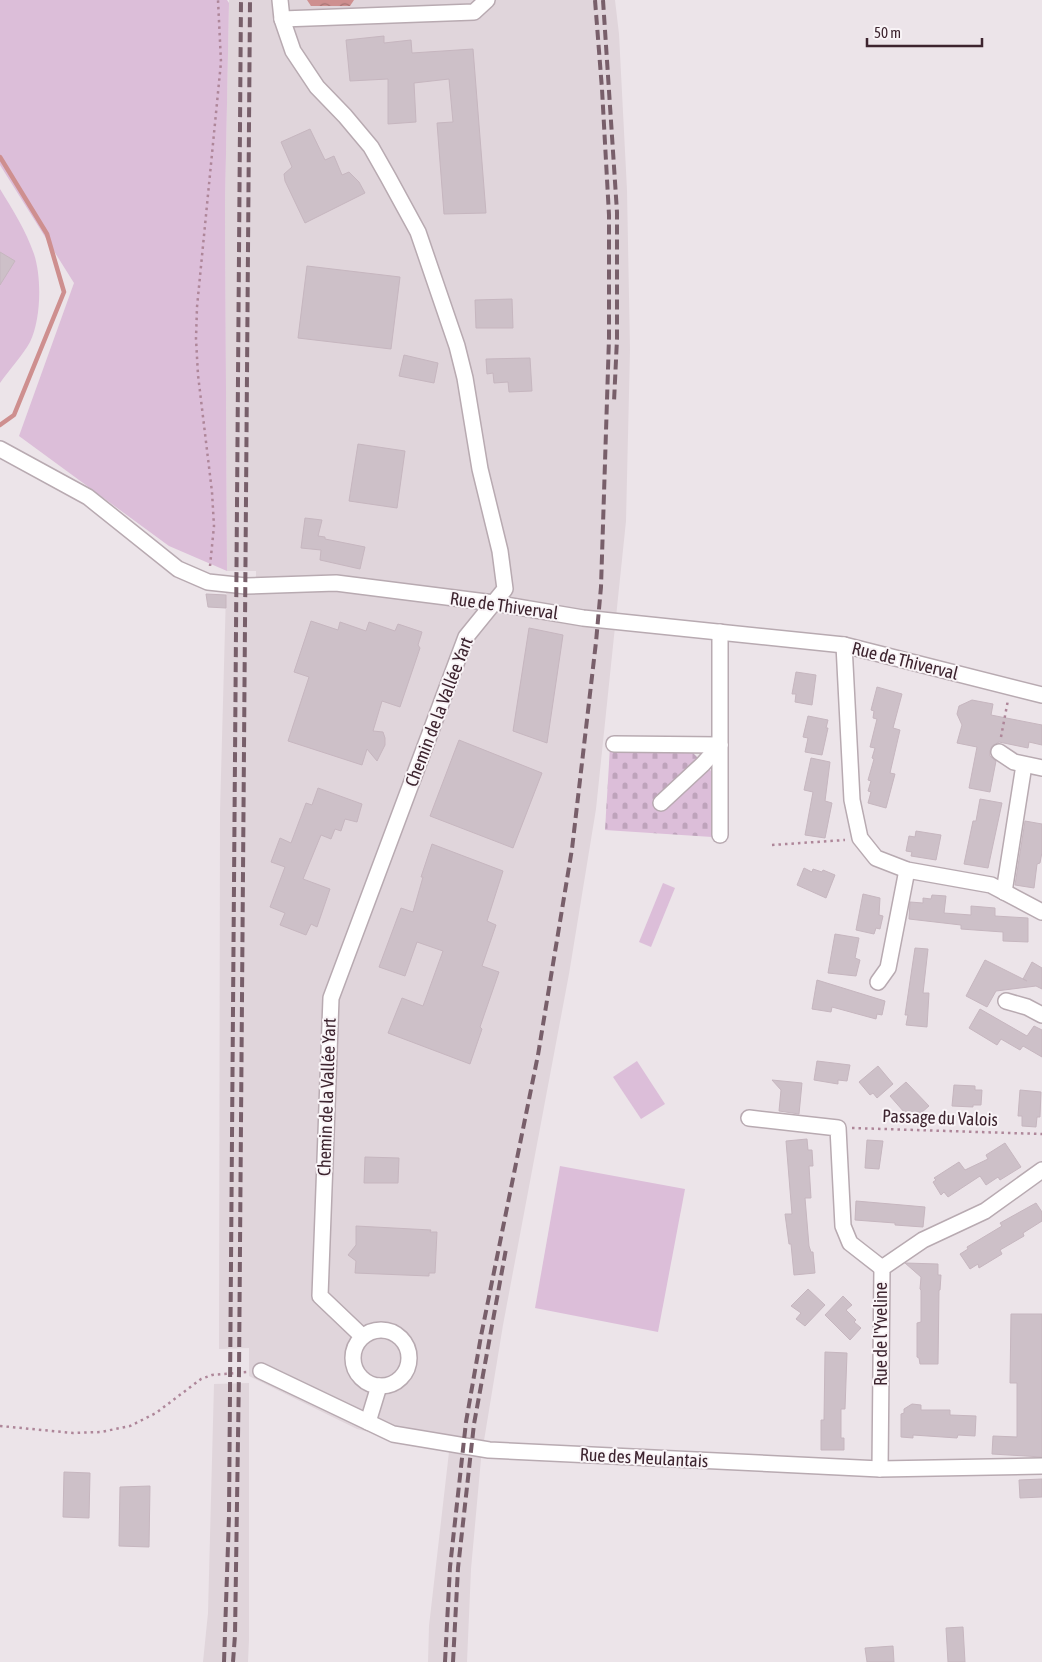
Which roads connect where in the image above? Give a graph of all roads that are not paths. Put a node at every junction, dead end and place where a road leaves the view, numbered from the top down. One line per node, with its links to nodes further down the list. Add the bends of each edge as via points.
1 (280, 0): 3 (street, Chemin de la Vallée Yart)
2 (487, 0): 3 (street, via 474,12)
3 (282, 19): 5 (street, Chemin de la Vallée Yart, via 292,51 317,87 371,147 418,232 433,272 465,378 480,469 500,551 505,589)
4 (0, 449): 5 (street, Rue de Thiverval, via 88,497 178,569 208,582 246,586 336,583)
5 (494, 603): 6 (street, Rue de Thiverval, via 583,618); 25 (street, Chemin de la Vallée Yart, via 466,637 331,998 320,1296)
6 (720, 632): 7 (street, Rue de Thiverval); 10 (street)
7 (844, 645): 8 (street, Rue de Thiverval); 16 (street, via 852,800 860,838 876,858)
8 (1042, 694)
9 (614, 744): 10 (street)
10 (720, 744): 14 (street); 15 (street)
11 (999, 752): 12 (street)
12 (1024, 765): 13 (street); 17 (street)
13 (1042, 768)
14 (661, 803)
15 (720, 835)
16 (907, 870): 17 (street, via 990,885); 19 (street, via 888,968)
17 (1004, 892): 18 (street)
18 (1042, 912)
19 (878, 982)
20 (1006, 1001): 21 (street)
21 (1042, 1015)
22 (749, 1118): 24 (street, via 838,1128 843,1226 850,1243)
23 (1042, 1170): 24 (street, Rue de l'Yveline, via 985,1211 923,1240)
24 (882, 1268): 30 (street, Rue de l'Yveline)
25 (362, 1336): 27 (street, via 354,1352 356,1371 362,1378); 27 (street, via 388,1330 396,1334 408,1349 409,1358 403,1375 388,1385)
26 (261, 1372): 28 (street, Rue des Meulantais)
27 (379, 1386): 28 (street)
28 (368, 1422): 30 (street, Rue des Meulantais, via 392,1434 489,1450)
29 (1042, 1466): 30 (street, Rue des Meulantais)
30 (880, 1469)

